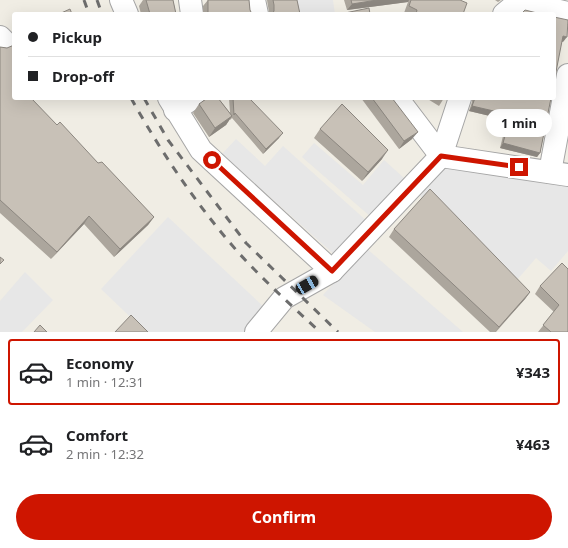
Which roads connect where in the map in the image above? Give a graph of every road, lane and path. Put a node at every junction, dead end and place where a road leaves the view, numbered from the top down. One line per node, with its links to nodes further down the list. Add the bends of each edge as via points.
1 (121, 0): 5 (street)
2 (190, 0): 6 (street)
3 (254, 0): 7 (street)
4 (515, 5): 8 (street)
5 (126, 12)
6 (192, 12)
7 (257, 12)
8 (568, 13)
9 (0, 37): 10 (street, via 4,41)
10 (0, 44)
11 (568, 75): 16 (street)
12 (399, 100): 15 (street)
13 (459, 100): 15 (street)
14 (179, 102): 17 (street, via 202,150)
15 (441, 156): 16 (street); 17 (street)
16 (559, 173)
17 (332, 271): 18 (street, via 284,298)
18 (256, 332)

